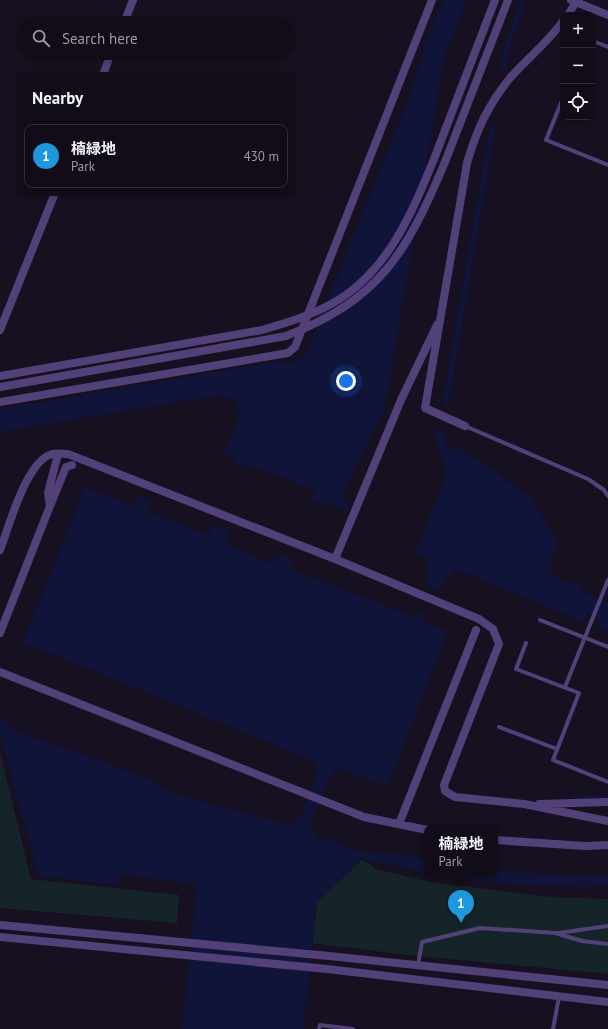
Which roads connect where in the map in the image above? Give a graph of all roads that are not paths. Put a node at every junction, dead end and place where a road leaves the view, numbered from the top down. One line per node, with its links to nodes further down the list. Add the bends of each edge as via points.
1 (133, 0): 8 (street)
2 (432, 0): 21 (street, via 292,350 288,353)
3 (495, 0): 19 (street, bridge, via 416,204 400,236 373,269 351,290 333,303 298,320 262,330)
4 (508, 0): 20 (street, bridge, via 445,162 407,243 388,269 344,308 286,336)
5 (573, 1): 6 (street); 7 (street)
6 (569, 12)
7 (608, 15)
8 (127, 16)
9 (560, 24): 17 (street, via 489,106 476,134 467,163)
10 (596, 42): 11 (lane)
11 (608, 47)
12 (109, 60): 13 (street)
13 (104, 72)
14 (560, 105): 15 (lane, via 546,140)
15 (608, 165)
16 (54, 196): 18 (street)
17 (441, 316): 22 (street, via 425,408); 28 (street, via 402,400)
18 (0, 330)
19 (0, 376)
20 (0, 387)
21 (0, 402)
22 (465, 426): 25 (lane, via 588,479)
23 (58, 454): 26 (street, via 48,493); 27 (street, via 43,459 33,471 24,487); 28 (street, via 68,454)
24 (72, 464): 26 (street, via 66,467)
25 (608, 496)
26 (50, 506): 32 (street)
27 (0, 550)
28 (335, 559): 42 (street, via 478,618 493,629 499,644 444,785 445,791 455,797)
29 (608, 580): 33 (lane)
30 (540, 620): 33 (lane)
31 (476, 630): 44 (street)
32 (0, 633)
33 (584, 638): 35 (lane); 37 (lane)
34 (526, 643): 37 (lane, via 516,669)
35 (608, 647)
36 (0, 672): 44 (street, via 364,817)
37 (565, 687): 39 (lane, via 579,693)
38 (499, 727): 39 (lane)
39 (557, 749): 40 (lane, via 553,760)
40 (608, 782)
41 (608, 802): 42 (street)
42 (524, 804): 43 (street)
43 (608, 821)
44 (399, 824): 45 (street)
45 (424, 829)
46 (498, 840): 47 (street, via 585,846)
47 (608, 844)
48 (0, 925): 53 (street)
49 (608, 926): 50 (lane)
50 (555, 933): 52 (lane, via 582,941); 53 (lane, via 480,928 451,934 422,942)
51 (0, 937): 55 (street, via 328,969)
52 (608, 944)
53 (418, 966): 54 (street)
54 (608, 985)
55 (559, 997): 56 (street); 59 (lane)
56 (608, 1002)
57 (319, 1029): 58 (lane, via 320,1025)
58 (353, 1029)
59 (552, 1029)

